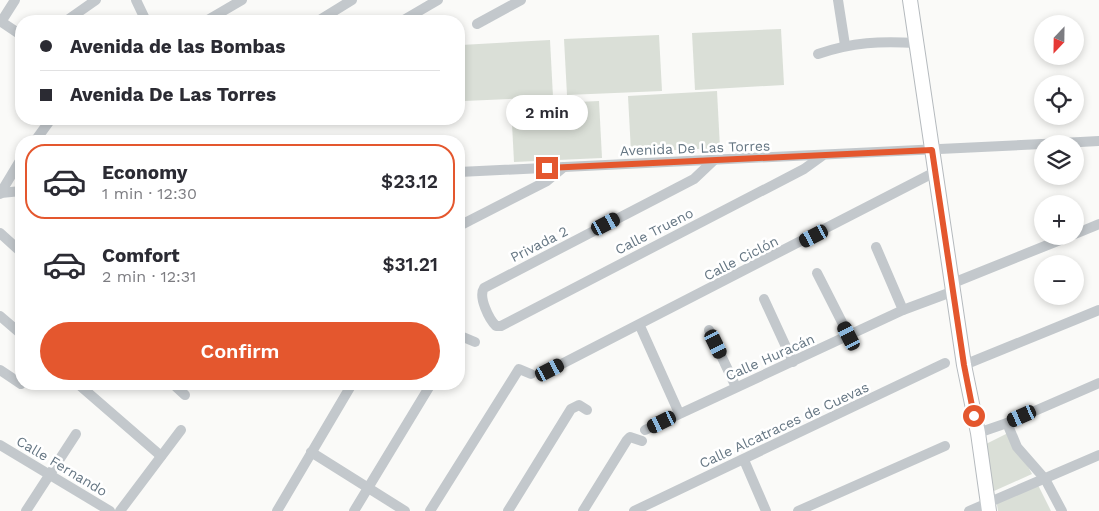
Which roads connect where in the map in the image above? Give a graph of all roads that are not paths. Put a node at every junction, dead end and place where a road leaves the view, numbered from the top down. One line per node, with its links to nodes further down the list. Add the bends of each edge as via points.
1 (15, 0): 15 (street)
2 (96, 0): 10 (street)
3 (136, 0): 11 (street)
4 (242, 0): 12 (street)
5 (352, 0): 13 (street)
6 (520, 0): 16 (street)
7 (838, 0): 19 (street)
8 (910, 0): 18 (main road)
9 (435, 1): 14 (street)
10 (75, 15)
11 (143, 15)
12 (216, 15)
13 (328, 15)
14 (412, 15)
15 (1, 22): 17 (street)
16 (477, 24)
17 (15, 31)
18 (916, 43): 19 (street, via 874,41); 24 (main road)
19 (845, 45): 20 (street)
20 (818, 54)
21 (1099, 141): 22 (street, Avenida De Las Torres)
22 (1084, 142)
23 (1034, 144): 24 (street, Avenida De Las Torres)
24 (932, 150): 25 (street, Avenida De Las Torres); 30 (main road)
25 (822, 156): 26 (street, Avenida De Las Torres); 42 (street, Calle Trueno, via 787,178 510,322 496,326)
26 (713, 161): 27 (street, Avenida De Las Torres); 42 (street, Privada 2, via 694,179)
27 (564, 167): 29 (street, Avenida De Las Torres); 33 (street, via 547,181)
28 (15, 169): 32 (street)
29 (465, 172)
30 (935, 172): 41 (main road); 47 (street, Calle Ciclón)
31 (15, 192): 32 (street)
32 (0, 193)
33 (465, 223)
34 (1099, 224): 35 (street)
35 (1084, 230)
36 (0, 233): 38 (street)
37 (1050, 245): 41 (street, Calle Huracán)
38 (15, 247)
39 (876, 247): 44 (street)
40 (816, 273): 50 (street)
41 (954, 287): 44 (street, Calle Huracán); 55 (main road)
42 (481, 292)
43 (764, 299): 53 (street)
44 (903, 310): 50 (street, Calle Huracán)
45 (1099, 310): 55 (street)
46 (0, 316): 48 (street)
47 (640, 326): 57 (street, Calle Ciclón); 68 (street)
48 (15, 329)
49 (709, 330): 61 (street)
50 (849, 336): 53 (street, Calle Huracán)
51 (465, 337): 52 (street)
52 (475, 342)
53 (792, 362): 61 (street, Calle Huracán)
54 (945, 363): 80 (street, Calle Alcatraces de Cuevas)
55 (964, 365): 72 (main road)
56 (0, 370): 59 (street)
57 (550, 370)
58 (531, 374): 91 (street, via 519,369)
59 (15, 380)
60 (1099, 383): 69 (street)
61 (736, 387): 68 (street, Calle Huracán)
62 (85, 390): 79 (street)
63 (180, 390): 66 (street)
64 (348, 390): 77 (street)
65 (427, 390): 83 (street)
66 (185, 395)
67 (587, 410): 92 (street, via 579,405 571,409)
68 (679, 413): 71 (street, Calle Huracán)
69 (1007, 423): 72 (street); 82 (street, via 1017,447)
70 (181, 430): 79 (street)
71 (645, 430)
72 (978, 433): 84 (main road)
73 (76, 434): 81 (street)
74 (642, 441): 93 (street, via 630,437 627,440)
75 (0, 445): 81 (street, Calle Fernando)
76 (945, 446): 96 (street)
77 (311, 452): 83 (street); 88 (street)
78 (1099, 455): 82 (street)
79 (161, 456): 87 (street)
80 (744, 460): 94 (street, Calle Alcatraces de Cuevas); 95 (street)
81 (49, 474): 85 (street); 86 (street, Calle Fernando)
82 (1046, 479): 84 (street); 98 (street)
83 (369, 488): 89 (street); 90 (street)
84 (988, 507): 97 (street)
85 (26, 511)
86 (110, 511)
87 (120, 511)
88 (277, 511)
89 (354, 511)
90 (405, 511)
91 (430, 511)
92 (508, 511)
93 (583, 511)
94 (634, 511)
95 (766, 511)
96 (798, 511)
97 (970, 511)
98 (1062, 511)

